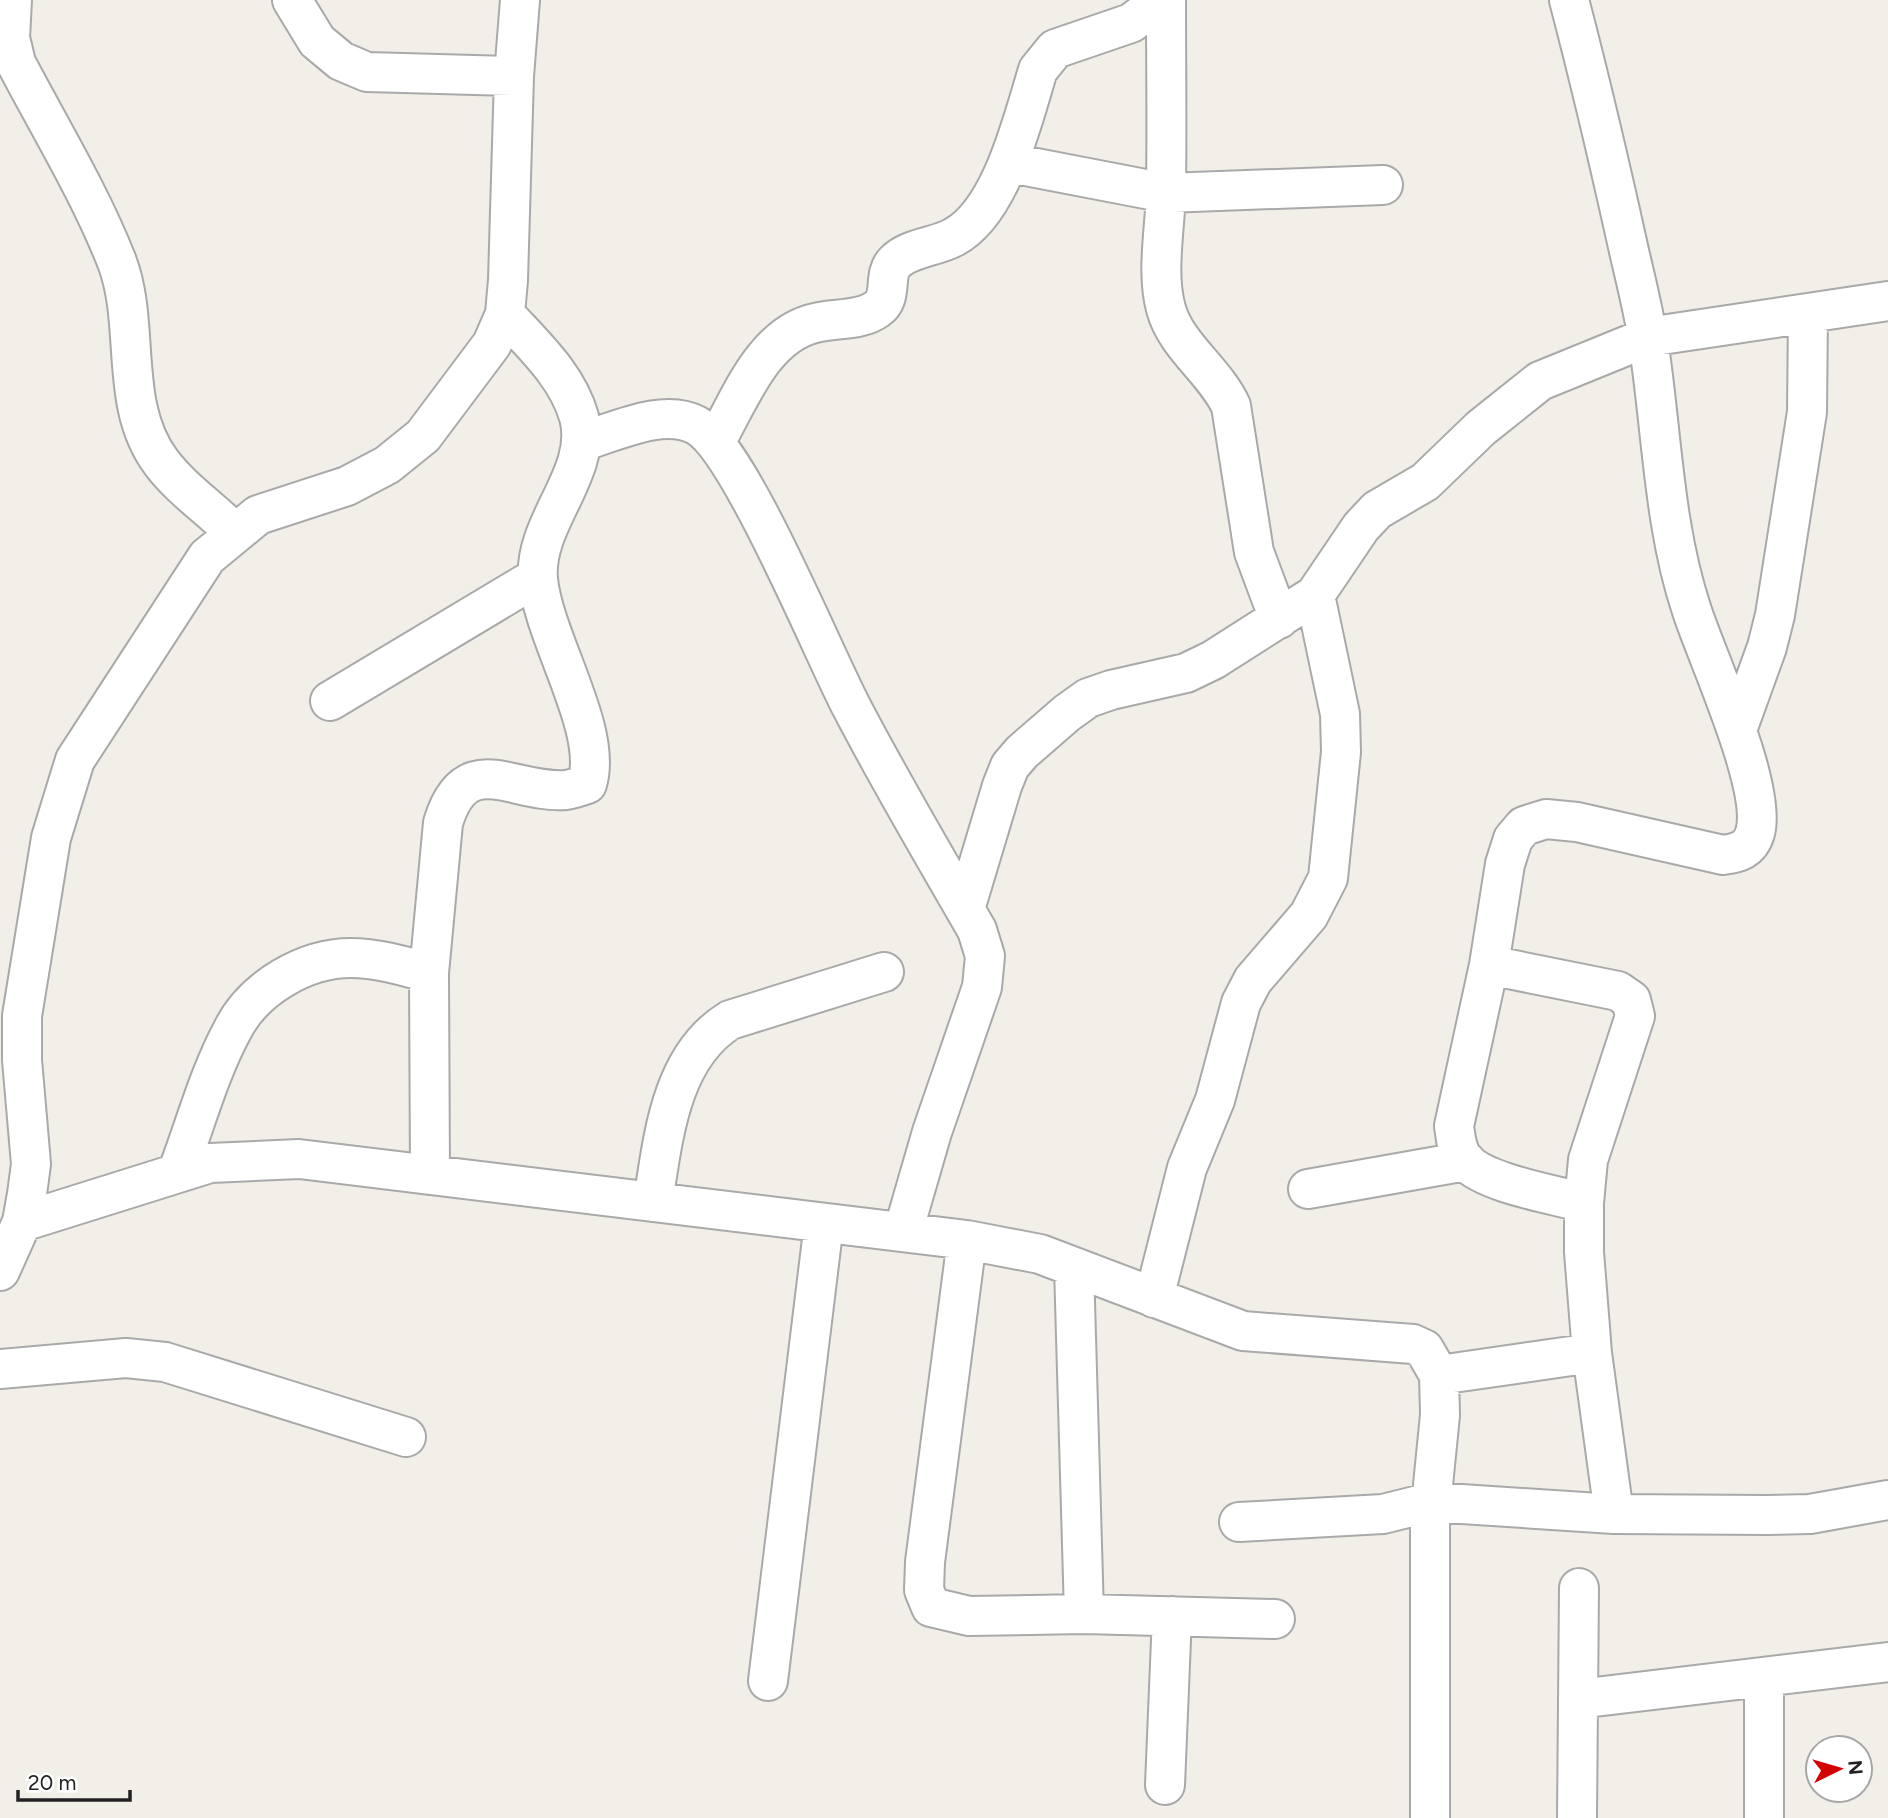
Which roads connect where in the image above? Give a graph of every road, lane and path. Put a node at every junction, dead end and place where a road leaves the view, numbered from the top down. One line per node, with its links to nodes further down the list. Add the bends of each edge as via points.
1 (12, 0): 16 (street, via 10,38 16,63 118,264 127,300 136,403 146,434 161,462)
2 (292, 0): 6 (street, via 317,41 341,61 367,72)
3 (520, 0): 6 (street)
4 (1164, 0): 7 (street, via 1131,23 1055,49 1045,58); 9 (street)
5 (1569, 0): 13 (street)
6 (514, 76): 12 (street)
7 (1010, 163): 9 (street); 15 (street, via 963,231 895,261 888,273 886,299 878,309 813,323 777,343)
8 (1383, 185): 9 (street)
9 (1166, 193): 19 (street, via 1166,310 1231,406 1254,552)
10 (1888, 301): 11 (street)
11 (1808, 313): 13 (street); 21 (street, via 1807,412 1775,615)
12 (505, 314): 14 (street, via 568,389); 16 (street, via 492,344 423,436 387,465 347,486 258,515)
13 (1648, 337): 18 (street, via 1540,381 1514,400 1425,482 1377,510); 21 (street, via 1676,548 1693,614)
14 (584, 441): 15 (street, via 681,418); 17 (street, via 541,548)
15 (716, 441): 22 (street, via 745,489 852,708)
16 (234, 531): 32 (street, via 206,558 82,748 51,838 23,1016 31,1164)
17 (537, 577): 20 (street); 25 (street, via 543,611 588,739 593,767 587,784 567,790 492,777 466,783 450,800 443,823)
18 (1315, 595): 19 (street); 38 (street, via 1340,714 1341,752 1328,878 1309,915 1253,980 1241,1003 1215,1100 1187,1168)
19 (1279, 619): 22 (street, via 1186,673 1088,698 1022,752 1002,786)
20 (330, 701)
21 (1737, 730): 23 (street, via 1755,799 1755,832 1749,845 1740,853 1723,855 1577,822 1546,819 1524,826 1513,839 1505,864)
22 (965, 909): 34 (street, via 985,956 982,987)
23 (1489, 965): 26 (street, via 1454,1126 1457,1146); 31 (street, via 1618,991 1631,1000 1633,1027 1588,1160)
24 (884, 972): 30 (street, via 715,1028 685,1070 675,1096)
25 (429, 973): 27 (street, via 350,958 313,964 280,979 249,1006 233,1028); 28 (street)
26 (1466, 1161): 29 (street); 31 (street, via 1489,1175)
27 (177, 1173): 28 (street, via 210,1163 299,1159); 32 (street)
28 (430, 1175): 30 (street)
29 (1308, 1189)
30 (653, 1202): 33 (street)
31 (1584, 1203): 39 (street)
32 (22, 1222): 37 (street)
33 (824, 1223): 34 (street); 53 (street)
34 (903, 1232): 35 (street)
35 (967, 1240): 36 (street, via 1040,1254); 48 (street, via 923,1590 931,1607 948,1613)
36 (1074, 1267): 38 (street); 48 (street)
37 (0, 1270)
38 (1154, 1298): 41 (street, via 1242,1331 1413,1343 1424,1349)
39 (1592, 1353): 41 (street); 44 (street)
40 (0, 1369): 42 (street, via 126,1358 165,1362)
41 (1439, 1375): 45 (street, via 1440,1415)
42 (406, 1437)
43 (1888, 1500): 44 (street, via 1810,1514)
44 (1614, 1514): 45 (street)
45 (1430, 1518): 46 (street, via 1383,1514); 56 (street)
46 (1239, 1522)
47 (1579, 1588): 54 (street)
48 (1084, 1614): 49 (street)
49 (1172, 1616): 50 (street); 55 (street)
50 (1275, 1619)
51 (1888, 1662): 52 (street)
52 (1764, 1677): 54 (street); 58 (street)
53 (768, 1681)
54 (1578, 1699): 57 (street)
55 (1165, 1785)
56 (1430, 1818)
57 (1577, 1818)
58 (1764, 1818)

